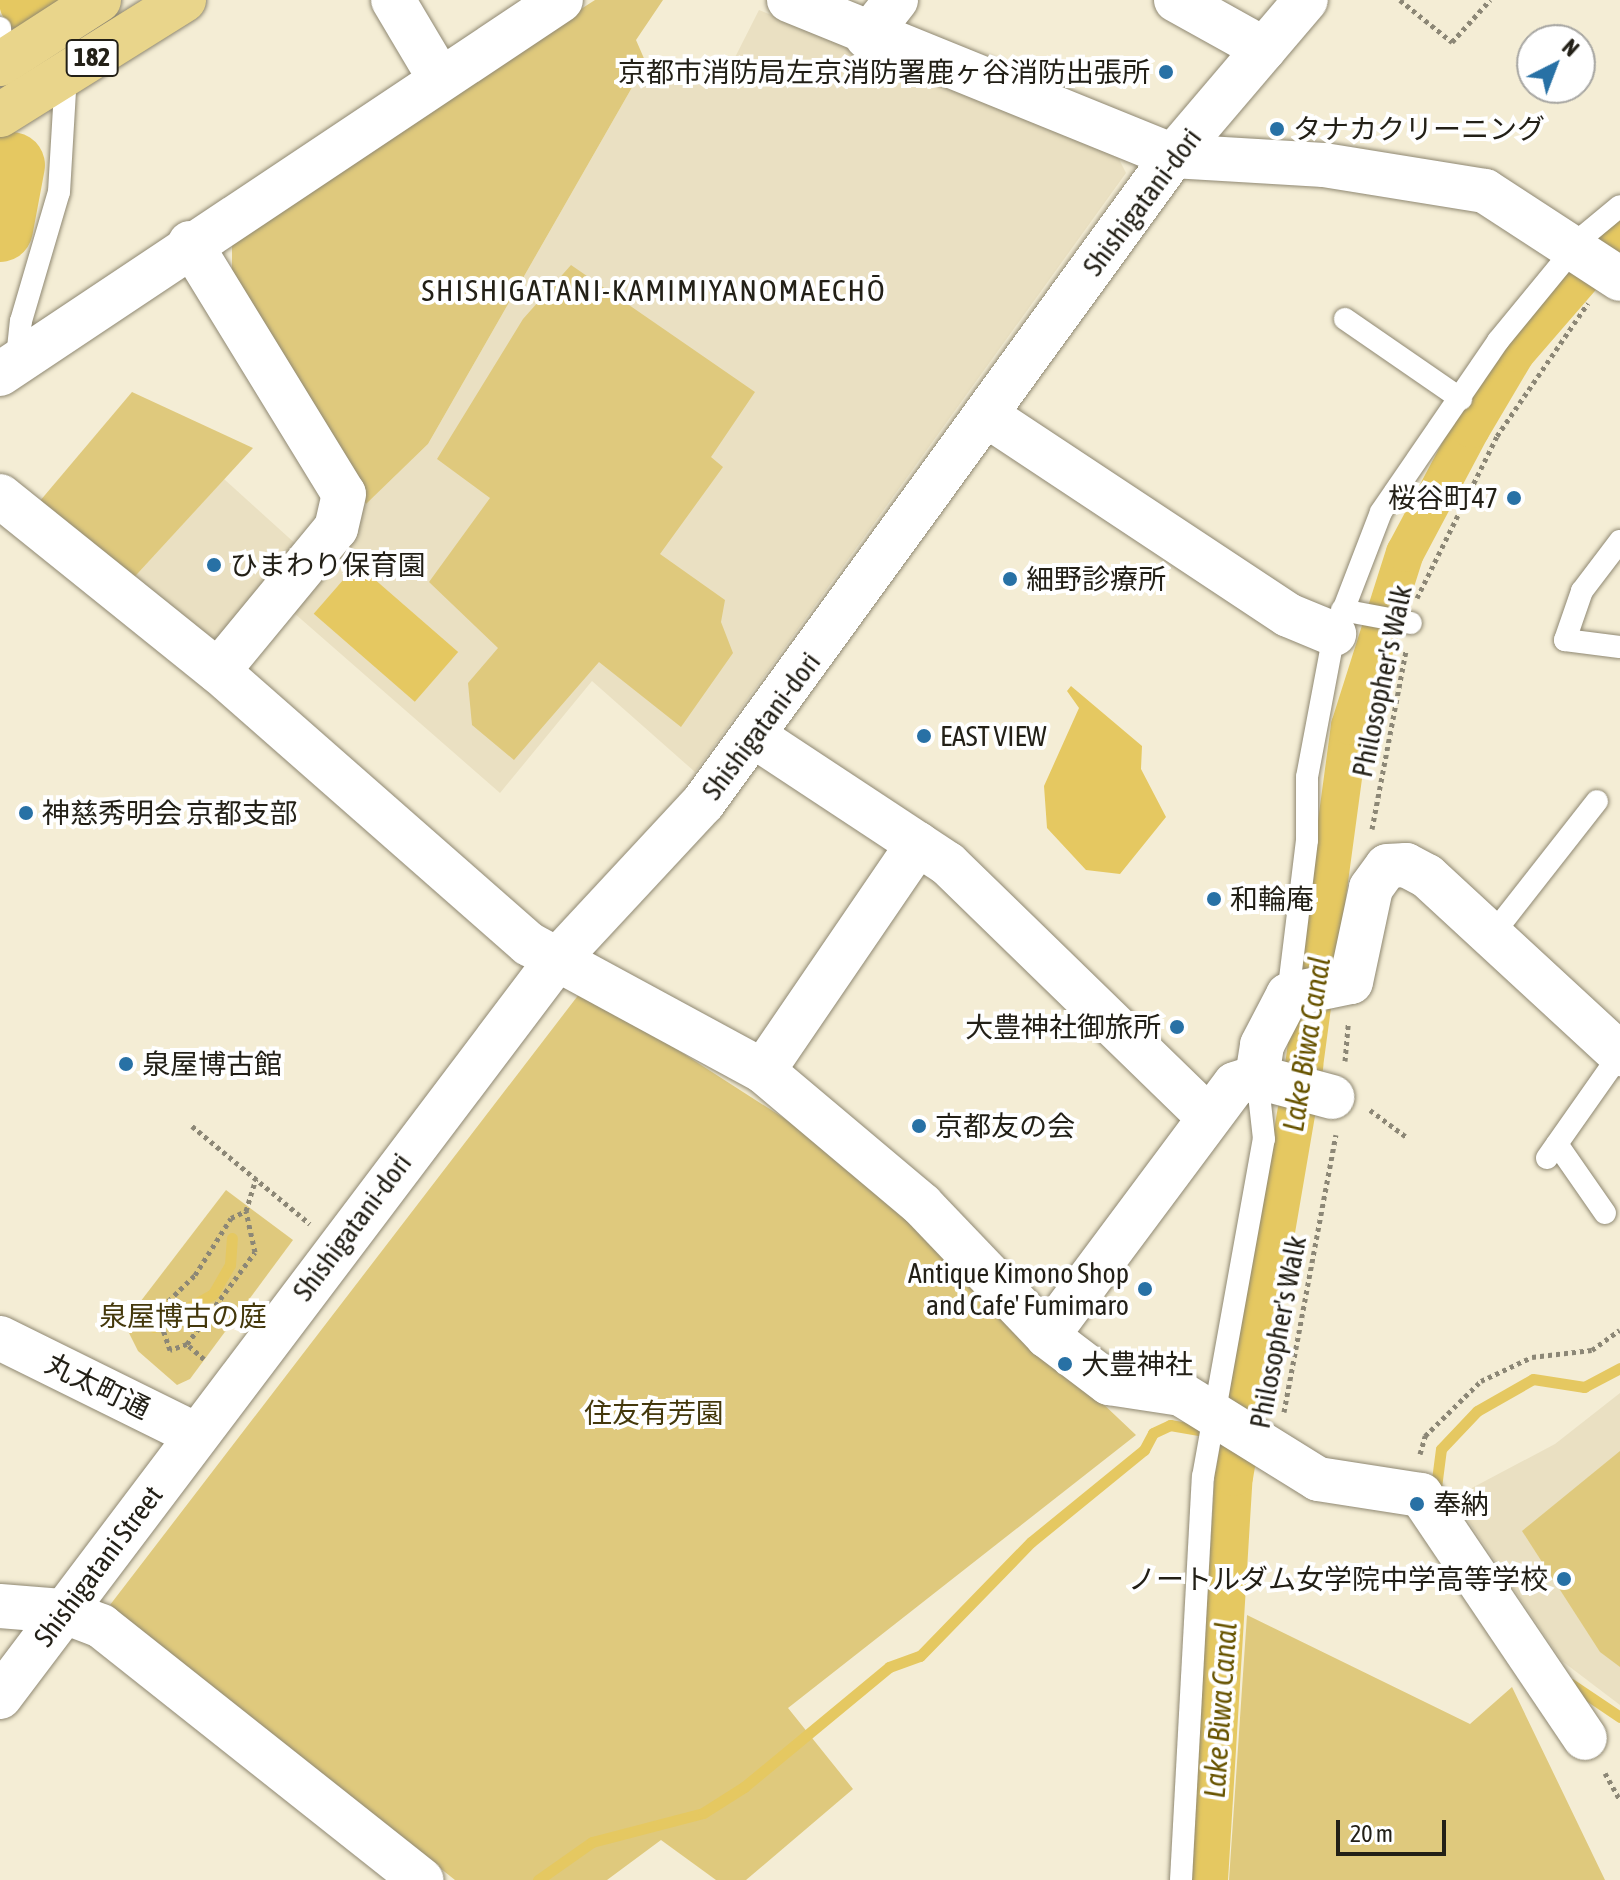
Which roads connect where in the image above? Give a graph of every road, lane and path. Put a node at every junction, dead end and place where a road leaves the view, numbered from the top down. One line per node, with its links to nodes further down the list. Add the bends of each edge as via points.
1 (184, 0): 14 (main road, 182)
2 (393, 0): 15 (street)
3 (561, 0): 15 (street)
4 (789, 0): 11 (street)
5 (896, 0): 11 (street)
6 (1176, 0): 12 (street)
7 (1306, 0): 12 (street, Shishigatani-dori)
8 (1400, 0): 9 (path, via 1452,42)
9 (1490, 0)
10 (78, 6): 13 (main road, 182); 14 (lane)
11 (867, 37): 17 (street)
12 (1264, 49): 17 (street, Shishigatani-dori)
13 (1, 51)
14 (66, 74): 16 (main road, 182); 22 (lane, via 59,192)
15 (440, 79): 19 (street)
16 (0, 115)
17 (1173, 156): 20 (street, via 1454,182 1512,206); 24 (street, Shishigatani-dori)
18 (1620, 206): 20 (lane)
19 (190, 243): 22 (street); 30 (street, via 344,494 336,528)
20 (1599, 264): 23 (lane); 28 (path, Philosopher's Walk, via 1497,436 1421,581)
21 (1345, 319): 23 (lane)
22 (8, 366)
23 (1461, 399): 27 (lane, via 1381,512)
24 (986, 415): 27 (street, via 1288,615); 31 (street, Shishigatani-dori)
25 (0, 496): 30 (street)
26 (1620, 541): 29 (lane, via 1582,591 1565,640)
27 (1350, 620): 28 (lane); 37 (lane, via 1307,777)
28 (1411, 623): 34 (path, Philosopher's Walk, via 1368,846)
29 (1620, 647)
30 (218, 671): 36 (street)
31 (754, 736): 33 (street); 36 (street, Shishigatani-dori, via 703,803)
32 (1597, 801): 35 (lane)
33 (918, 844): 39 (street); 41 (street, via 948,864)
34 (1387, 866): 35 (street, via 1427,876); 37 (street)
35 (1492, 935): 38 (street)
36 (555, 962): 39 (street); 53 (street, Shishigatani-dori)
37 (1319, 987): 40 (path, Philosopher's Walk, via 1343,1074); 40 (street, via 1262,1045)
38 (1618, 1047): 45 (lane, via 1552,1151)
39 (763, 1071): 48 (street, via 922,1205)
40 (1299, 1088): 41 (street, via 1235,1084); 52 (lane, via 1264,1139); 52 (path, Philosopher's Walk, via 1336,1132)
41 (1205, 1114): 48 (street, via 1190,1151)
42 (192, 1126): 43 (path)
43 (256, 1179): 44 (path); 46 (path)
44 (246, 1211): 50 (path, via 255,1252); 50 (path, via 231,1218 195,1275 157,1312 170,1350)
45 (1605, 1213)
46 (314, 1228)
47 (1620, 1330): 54 (path, via 1592,1350 1532,1357 1481,1381 1425,1436)
48 (1047, 1336): 52 (street, via 1109,1383 1181,1394)
49 (0, 1338): 53 (street, 丸太町通)
50 (187, 1344): 51 (path)
51 (210, 1365)
52 (1248, 1434): 54 (street, via 1342,1486); 60 (lane, via 1203,1477)
53 (196, 1435): 56 (street, Shishigatani Street)
54 (1412, 1490): 58 (street)
55 (0, 1606): 56 (street)
56 (62, 1611): 57 (street, Shishigatani Street); 59 (street, via 101,1626)
57 (0, 1697)
58 (1585, 1738)
59 (421, 1880)
60 (1181, 1880)

